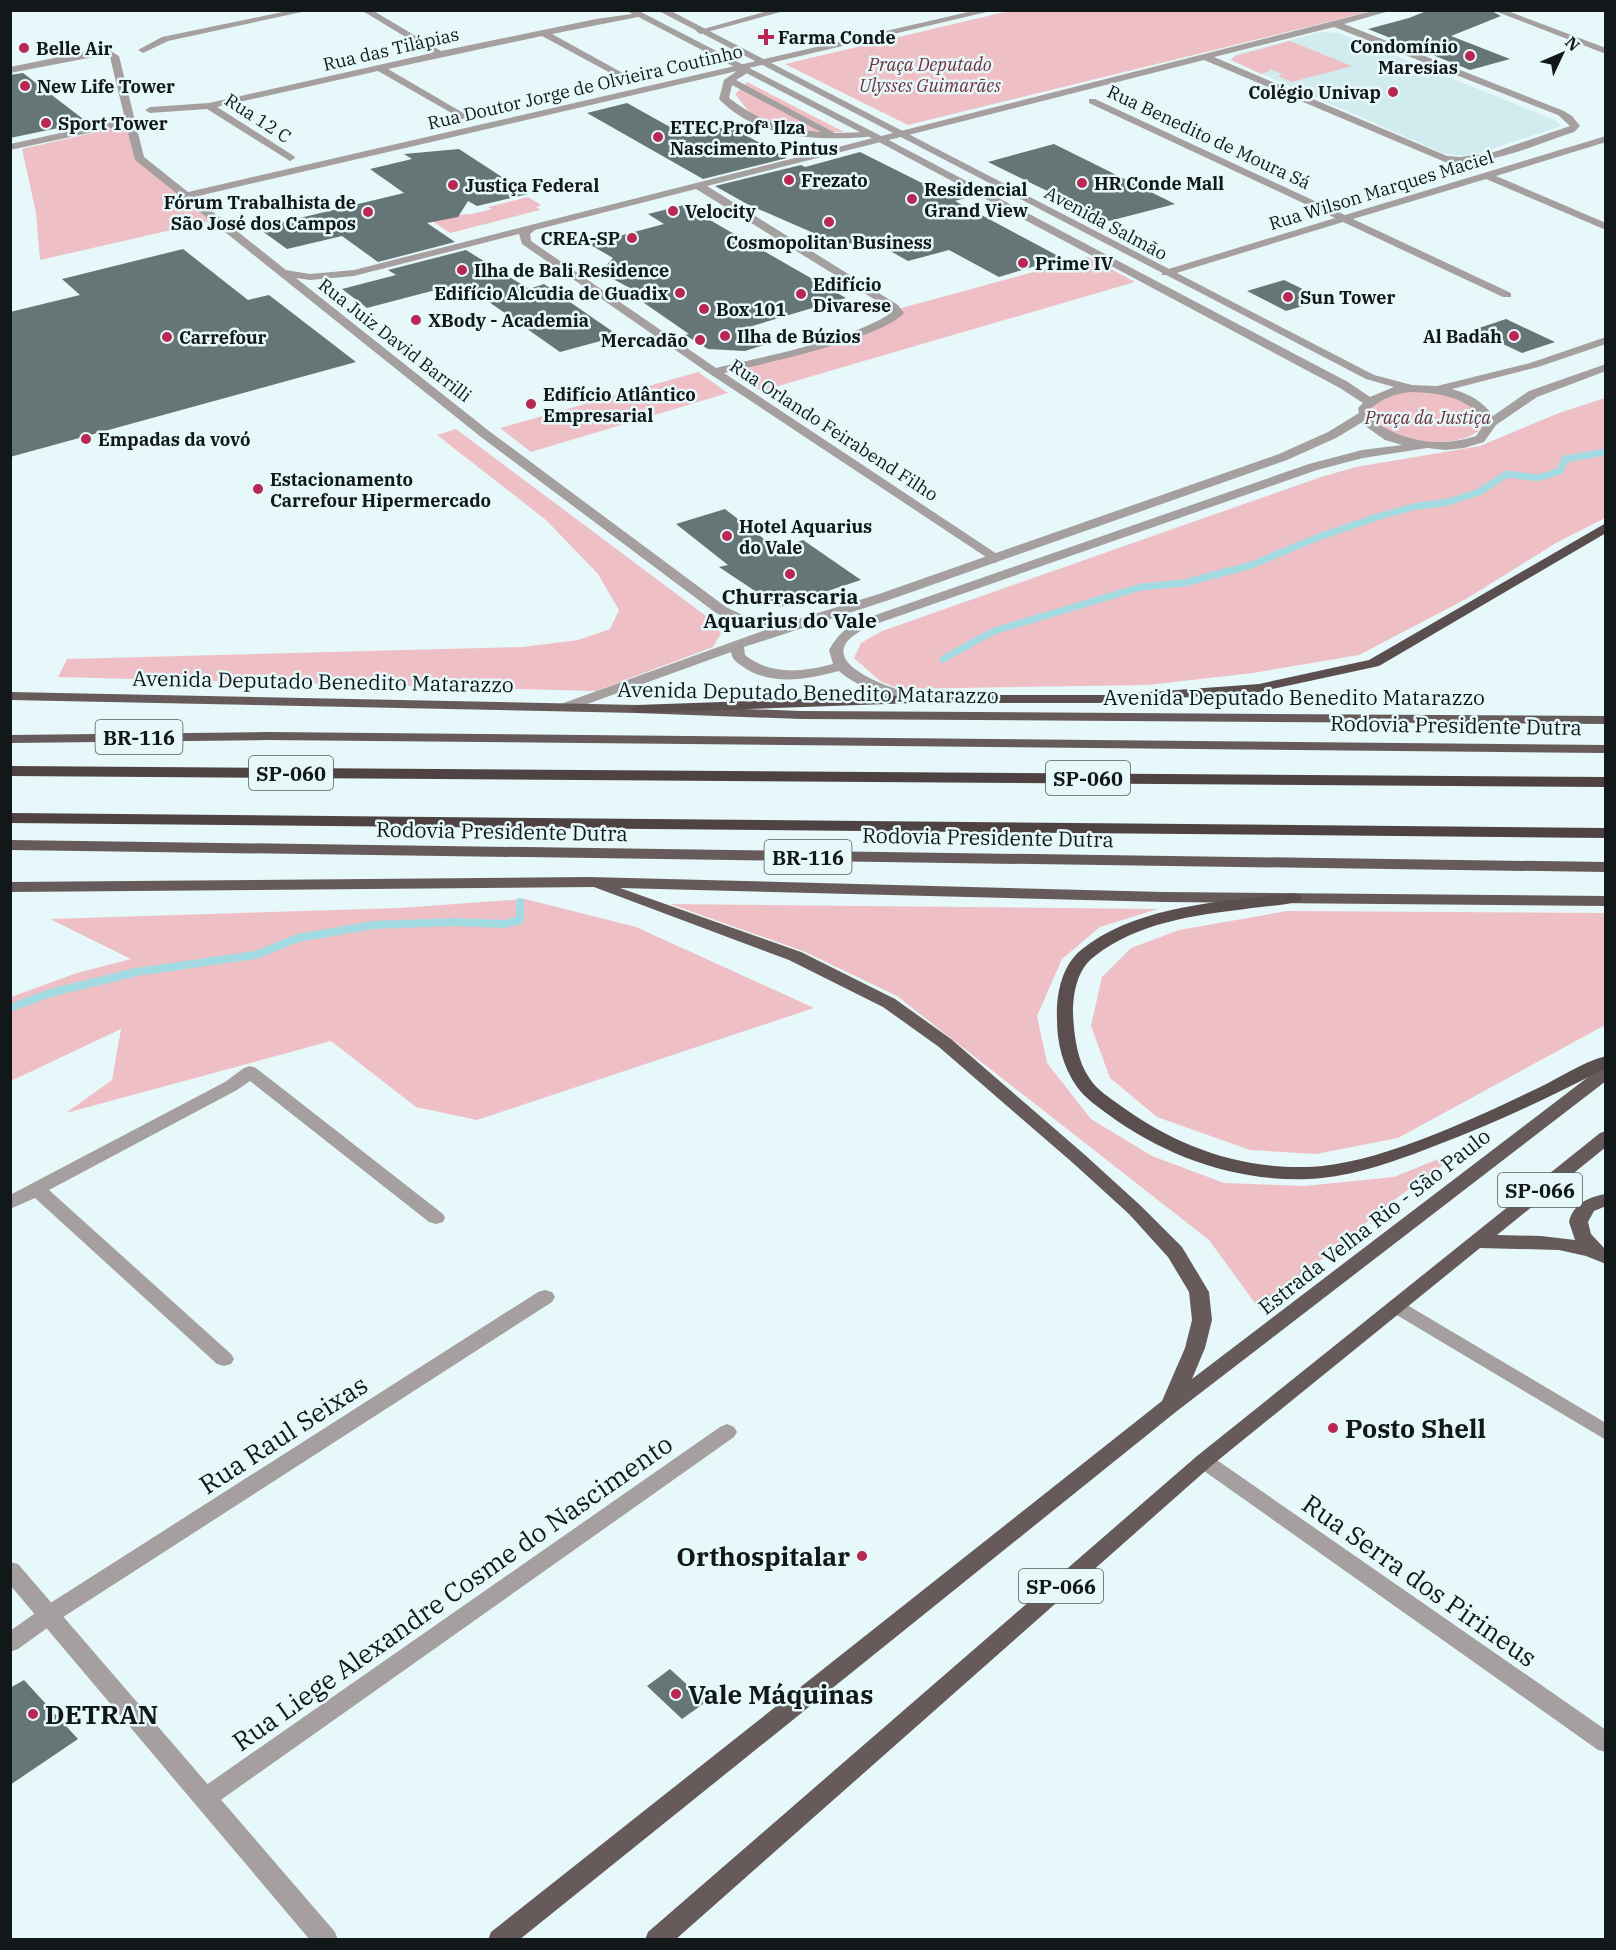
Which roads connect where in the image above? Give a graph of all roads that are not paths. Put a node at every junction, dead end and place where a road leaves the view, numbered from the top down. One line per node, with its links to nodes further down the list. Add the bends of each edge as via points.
1 (307, 10): 14 (street, via 165,39)
2 (365, 10): 16 (street)
3 (629, 10): 9 (street, Avenida Salmão)
4 (661, 10): 12 (street, Avenida Salmão)
5 (784, 10): 12 (street)
6 (991, 10): 18 (street, Rua Doutor Jorge de Olvieira Coutinho)
7 (1389, 10): 10 (street)
8 (1496, 10): 15 (street)
9 (639, 16): 11 (street, Avenida Salmão); 13 (street, Rua das Tilápias)
10 (1335, 24): 17 (street); 17 (street, via 1569,118 1575,126 1483,159 1457,161 1433,156)
11 (664, 28): 12 (street); 20 (street, Avenida Salmão)
12 (700, 31): 18 (street, Avenida Salmão)
13 (544, 33): 16 (street, Rua das Tilápias); 22 (street)
14 (143, 50)
15 (1605, 51)
16 (440, 54): 19 (street, Rua das Tilápias)
17 (1205, 57): 29 (street)
18 (764, 63): 20 (street, Rua Doutor Jorge de Olvieira Coutinho); 29 (street, Avenida Salmão)
19 (380, 68): 25 (street, Rua das Tilápias); 27 (street)
20 (744, 69): 23 (street); 31 (street, Avenida Salmão); 37 (street, Rua Doutor Jorge de Olvieira Coutinho)
21 (10, 70): 28 (street, Rua Juiz David Barrilli, via 110,53)
22 (627, 79)
23 (729, 80): 30 (street); 30 (street, via 724,99 749,118 798,133)
24 (1092, 101): 38 (street, Rua Benedito de Moura Sá)
25 (209, 106): 26 (street, Rua das Tilápias); 34 (street, Rua 12 C)
26 (150, 110)
27 (462, 116)
28 (131, 121): 33 (street); 37 (street, Rua Juiz David Barrilli, via 139,158)
29 (902, 134): 31 (street); 41 (street, Avenida Salmão)
30 (836, 136): 31 (street)
31 (875, 136): 36 (street); 42 (street, Avenida Salmão)
32 (1605, 139): 35 (street, Rua Wilson Marques Maciel)
33 (10, 147)
34 (290, 158)
35 (1486, 175): 38 (street, Rua Wilson Marques Maciel); 40 (street)
36 (697, 185): 39 (street); 50 (street, via 898,313 890,321 859,332)
37 (187, 195): 43 (street, Rua Juiz David Barrilli)
38 (1345, 218): 45 (street, Rua Wilson Marques Maciel); 46 (street, Rua Benedito de Moura Sá)
39 (535, 225): 44 (street); 50 (street, Rua Orlando Feirabend Filho, via 524,233 526,242)
40 (1605, 227)
41 (1128, 254): 42 (street); 45 (street, Avenida Salmão)
42 (1098, 255): 53 (street, Avenida Salmão)
43 (280, 272): 44 (street, via 310,277); 47 (street, Rua Juiz David Barrilli)
44 (354, 273): 47 (street, via 324,286)
45 (1166, 273): 51 (street, Avenida Salmão, via 1370,377)
46 (1507, 295)
47 (319, 303): 59 (street, Rua Juiz David Barrilli, via 531,469 721,610 746,622)
48 (1605, 340): 52 (street, via 1534,365)
49 (1605, 367): 55 (street, via 1533,394)
50 (714, 372): 58 (street, Rua Orlando Feirabend Filho)
51 (1411, 388): 52 (street); 53 (street, via 1393,390)
52 (1435, 390): 55 (street, via 1469,399 1489,414)
53 (1368, 401): 54 (street)
54 (1365, 415): 56 (street, via 1367,423 1389,437); 58 (street, via 1283,458)
55 (1492, 422): 56 (street, via 1480,438 1464,444)
56 (1424, 445): 61 (street, via 1313,466 898,612 844,637 836,648 836,658)
57 (1605, 527): 63 (highway, via 1374,663 1260,688 1108,699)
58 (995, 559): 59 (street)
59 (784, 628): 60 (street)
60 (737, 645): 61 (street, via 738,656 745,664 771,674 801,675); 64 (street)
61 (842, 666): 63 (street, via 869,684)
62 (10, 696): 64 (main road, Avenida Deputado Benedito Matarazzo)
63 (914, 699): 65 (highway)
64 (563, 708): 65 (main road, Avenida Deputado Benedito Matarazzo)
65 (638, 709): 66 (main road, Avenida Deputado Benedito Matarazzo, via 801,716)
66 (1605, 720)
67 (10, 729): 68 (main road)
68 (267, 736): 69 (main road, Rodovia Presidente Dutra / BR-116); 70 (main road, Rodovia Presidente Dutra / BR-116)
69 (10, 739)
70 (1605, 749)
71 (10, 771): 72 (highway, SP-060)
72 (1605, 782)
73 (10, 818): 74 (highway, Rodovia Presidente Dutra / SP-060)
74 (1605, 833)
75 (10, 845): 76 (main road, Rodovia Presidente Dutra / BR-116)
76 (1605, 867)
77 (589, 882): 78 (main road); 79 (main road); 93 (main road, via 795,956 889,1003 945,1042 1079,1159 1175,1252 1199,1292 1202,1320 1195,1348)
78 (15, 888)
79 (1294, 898): 80 (main road); 81 (highway, via 1165,919 1127,931 1079,961 1064,1003 1065,1030 1082,1082 1130,1123 1198,1156 1230,1166 1310,1173 1386,1158 1477,1124)
80 (1605, 901)
81 (1605, 1061)
82 (1605, 1071): 93 (main road, Estrada Velha Rio - São Paulo / SP-066)
83 (1605, 1137): 88 (main road, SP-066)
84 (37, 1189): 86 (street); 87 (street, via 231,1086 250,1072); 92 (street)
85 (1605, 1200): 89 (main road, via 1597,1200 1583,1209 1579,1218 1582,1235)
86 (10, 1203)
87 (436, 1218)
88 (1474, 1242): 89 (main road, via 1527,1240); 91 (main road, SP-066)
89 (1600, 1254)
90 (546, 1298): 98 (street, Rua Raul Seixas)
91 (1397, 1306): 95 (street); 96 (main road, SP-066)
92 (224, 1359)
93 (1170, 1406): 103 (main road, SP-066)
94 (727, 1432): 101 (street, Rua Liege Alexandre Cosme do Nascimento)
95 (1605, 1433)
96 (1204, 1461): 100 (street, Rua Serra dos Pirineus); 104 (main road, SP-066)
97 (10, 1570): 98 (street)
98 (49, 1615): 99 (street, Rua Raul Seixas); 101 (street)
99 (10, 1643)
100 (1605, 1743)
101 (207, 1797): 102 (street)
102 (326, 1940)
103 (500, 1940)
104 (657, 1940)

